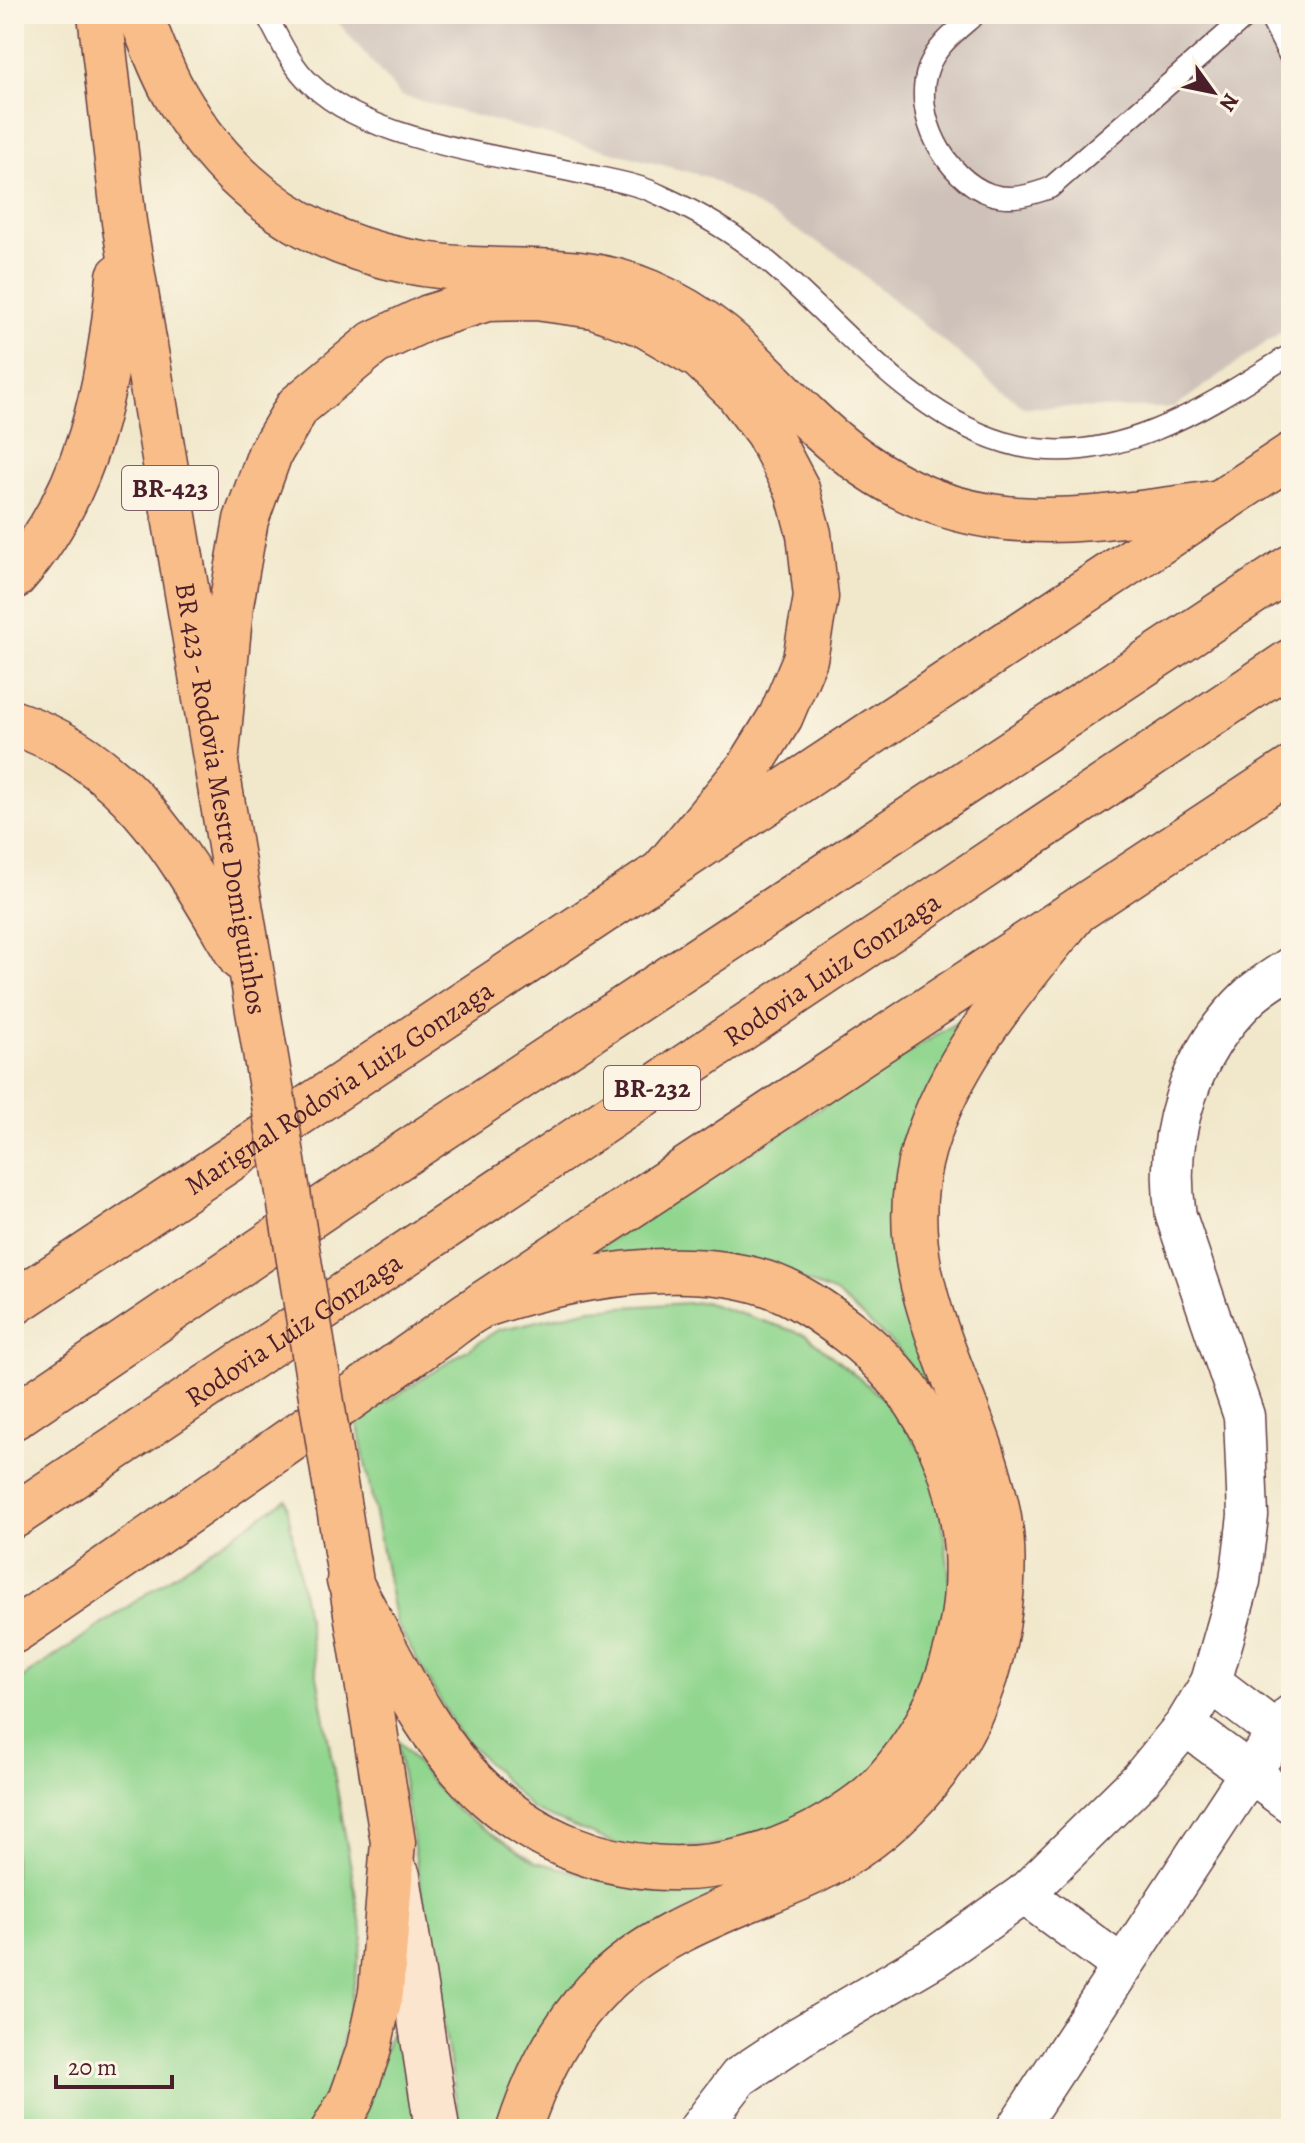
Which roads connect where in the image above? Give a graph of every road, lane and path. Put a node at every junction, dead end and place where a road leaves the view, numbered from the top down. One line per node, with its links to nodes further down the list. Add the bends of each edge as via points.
1 (100, 14): 8 (main road, BR 423 - Rodovia Mestre Domiguinhos / BR-423)
2 (140, 14): 11 (main road, via 175,96 226,166 278,211 331,240 430,266 590,273 657,296 705,320 732,341 807,418 879,478 954,510 1011,520 1056,520)
3 (266, 14): 9 (lane, via 284,50 312,85 375,125 656,193 708,218 770,263 917,396 974,429 1019,446 1079,450 1144,436)
4 (976, 14): 5 (lane, via 929,65 923,112 963,180 991,195 1021,198 1050,188)
5 (1249, 14)
6 (1268, 14): 7 (lane)
7 (1291, 59)
8 (124, 222): 13 (main road, via 109,362 86,455 66,504); 16 (main road, BR 423 - Rodovia Mestre Domiguinhos / BR-423)
9 (1291, 354)
10 (1291, 455): 11 (main road, Marignal Rodovia Luiz Gonzaga)
11 (1221, 502): 18 (main road, Marignal Rodovia Luiz Gonzaga)
12 (1291, 567): 26 (main road, BR-232)
13 (14, 577)
14 (1291, 661): 27 (main road, Rodovia Luiz Gonzaga / BR-232)
15 (14, 723): 21 (main road, via 84,754 117,780 171,845)
16 (217, 754): 18 (main road, via 231,605 246,520 270,453 298,406 374,343 429,317 487,299 536,298 594,306 643,324 700,357 736,391 767,432 791,478 809,534 816,597 805,659 781,716 750,766); 21 (main road, BR 423 - Rodovia Mestre Domiguinhos / BR-423)
17 (1291, 769): 19 (main road)
18 (662, 872): 22 (main road, Marignal Rodovia Luiz Gonzaga)
19 (1073, 915): 25 (main road); 42 (main road, via 967,1052 924,1149 917,1187 914,1222 920,1280 937,1341 987,1470 999,1520 995,1638 979,1694 957,1740 929,1780 849,1854 706,1918 597,1990 547,2059)
20 (1291, 967): 32 (street, via 1250,996 1214,1042 1186,1092 1172,1147 1176,1216 1244,1416 1244,1555)
21 (254, 982): 29 (main road, BR 423 - Rodovia Mestre Domiguinhos / BR-423, bridge)
22 (124, 1228): 23 (main road); 24 (main road, Marignal Rodovia Luiz Gonzaga)
23 (14, 1269)
24 (14, 1303)
25 (481, 1305): 28 (main road); 29 (main road, via 628,1273 723,1275 765,1283 801,1299 873,1350 920,1408 943,1447 966,1535 964,1619 937,1707 881,1787 847,1814 777,1852 690,1870 603,1861 554,1842 488,1797 429,1722)
26 (14, 1417)
27 (14, 1516)
28 (119, 1561): 30 (main road); 31 (main road)
29 (349, 1581): 37 (main road, BR 423 - Rodovia Mestre Domiguinhos)
30 (14, 1631)
31 (14, 1645)
32 (1211, 1682): 33 (street); 34 (street)
33 (1185, 1725): 35 (street); 38 (street, via 1141,1779)
34 (1287, 1730): 35 (street)
35 (1250, 1772): 36 (street); 39 (street)
36 (1291, 1803)
37 (393, 1842): 40 (main road, BR 423 - Rodovia Mestre Domiguinhos, via 381,1992 368,2052); 41 (main road)
38 (1024, 1894): 39 (street); 43 (street, via 935,1957 739,2077)
39 (1122, 1966): 44 (street)
40 (334, 2129)
41 (437, 2129)
42 (519, 2129)
43 (699, 2129)
44 (1016, 2129)

